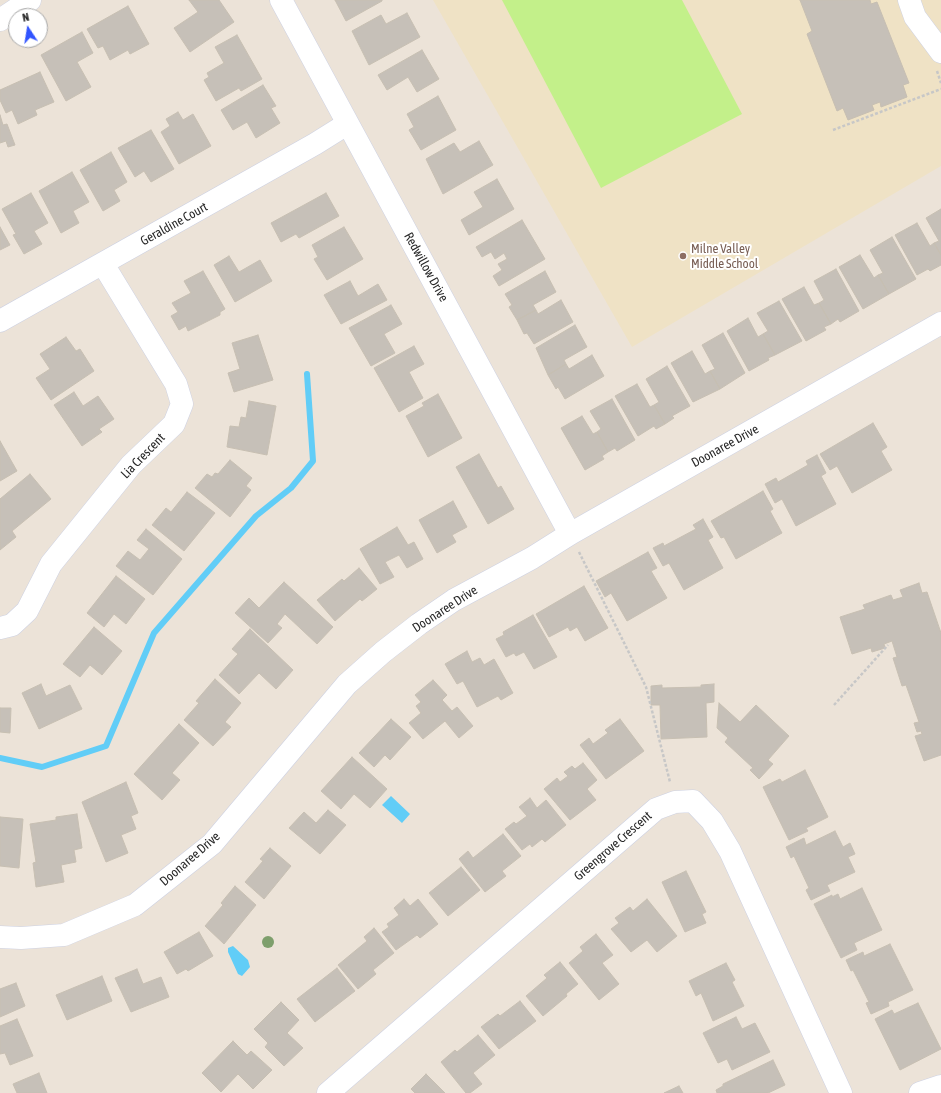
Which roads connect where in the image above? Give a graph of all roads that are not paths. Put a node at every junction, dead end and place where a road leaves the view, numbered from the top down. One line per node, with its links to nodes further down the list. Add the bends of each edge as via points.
1 (30, 0): 4 (street)
2 (281, 0): 6 (street, Redwillow Drive)
3 (909, 0): 5 (street, via 915,17)
4 (0, 20)
5 (941, 52)
6 (348, 124): 7 (street, Geraldine Court); 10 (street, Redwillow Drive)
7 (103, 264): 8 (street, Geraldine Court); 11 (street, Lia Crescent, via 176,384 182,404 174,424 131,465 51,564 27,611 12,625)
8 (0, 322)
9 (941, 324): 10 (street, Doonaree Drive)
10 (570, 534): 12 (street, Doonaree Drive, via 532,558 454,600 383,652 347,684 212,844 134,905 64,935)
11 (0, 628)
12 (0, 937)
13 (941, 1086): 16 (street)
14 (328, 1093): 15 (street, Greengrove Crescent, via 656,809 675,802 693,801 712,821 730,851)
15 (841, 1093)
16 (920, 1093)

